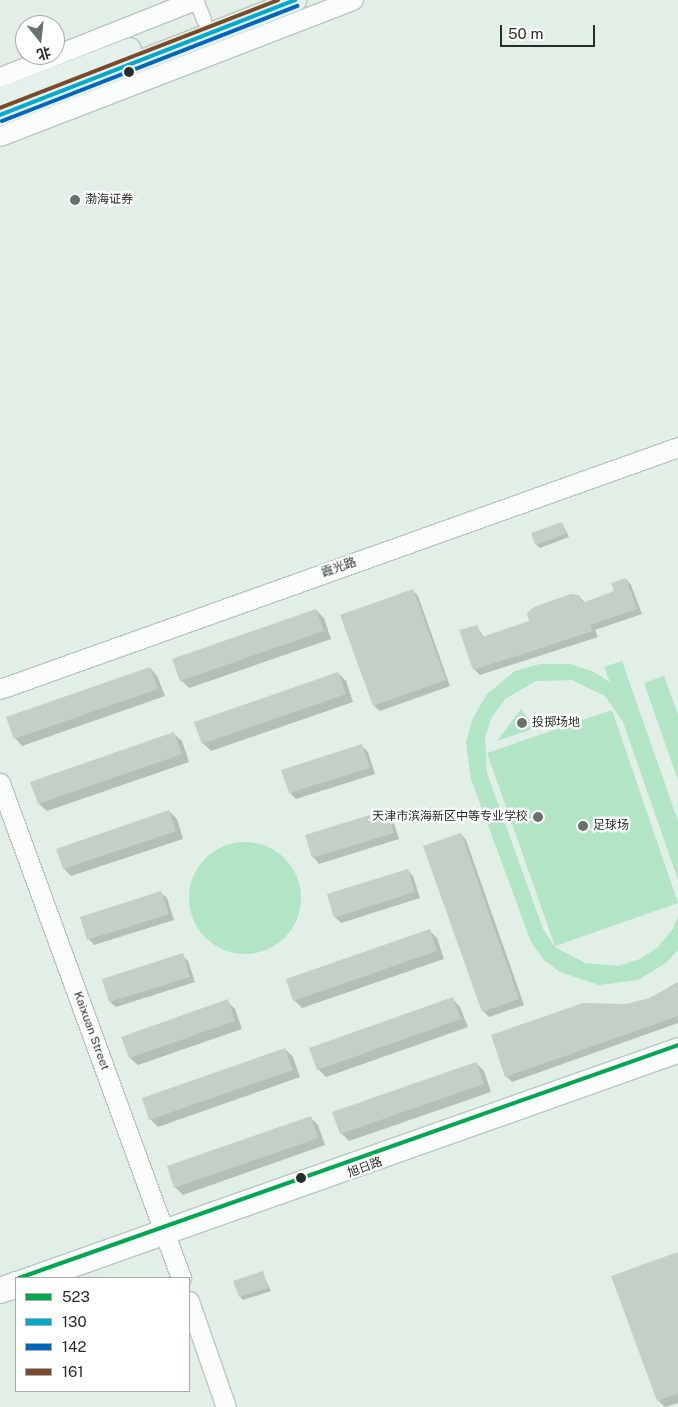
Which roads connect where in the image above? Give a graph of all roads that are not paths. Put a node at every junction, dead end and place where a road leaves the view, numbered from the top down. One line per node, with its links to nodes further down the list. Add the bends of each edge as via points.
1 (195, 0): 5 (street); 6 (street)
2 (257, 0): 5 (main road)
3 (295, 0): 8 (main road)
4 (353, 0): 9 (street)
5 (204, 20): 7 (main road)
6 (0, 77)
7 (0, 98)
8 (0, 115)
9 (0, 136)
10 (678, 438): 12 (street, 霞光路)
11 (678, 447): 13 (street, 霞光路)
12 (0, 679)
13 (0, 689)
14 (0, 783): 18 (street, Kaixuan Street)
15 (0, 810): 18 (street, Kaixuan Street, via 41,911)
16 (678, 1045): 18 (street, 旭日路)
17 (678, 1056): 18 (street, 旭日路)
18 (160, 1234): 19 (street, 旭日路); 20 (street, 旭日路); 21 (street, Kaixuan Street); 22 (street, Kaixuan Street)
19 (24, 1277)
20 (53, 1277)
21 (171, 1277)
22 (181, 1277)
23 (15, 1280): 24 (street, 旭日路)
24 (0, 1285)
25 (15, 1291): 26 (street)
26 (0, 1296)
27 (190, 1304): 30 (street)
28 (190, 1330): 29 (street)
29 (217, 1407)
30 (226, 1407)

